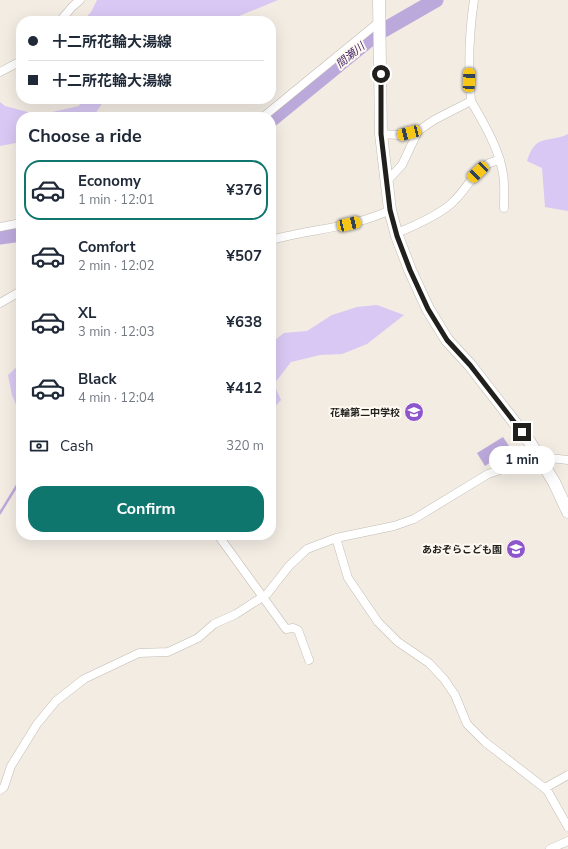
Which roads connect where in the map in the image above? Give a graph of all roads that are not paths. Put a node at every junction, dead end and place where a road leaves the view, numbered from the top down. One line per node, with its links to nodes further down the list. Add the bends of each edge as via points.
1 (80, 0): 4 (street)
2 (379, 0): 5 (main road)
3 (474, 0): 8 (street, via 470,46)
4 (64, 16)
5 (379, 24): 9 (street); 11 (main road)
6 (16, 64): 7 (street)
7 (0, 72)
8 (471, 101): 10 (street); 12 (street, via 488,129)
9 (269, 112)
10 (418, 131): 11 (street, via 400,135); 13 (street, via 402,165)
11 (381, 134): 13 (main road)
12 (500, 160): 14 (street, via 504,175); 18 (street, via 486,165 455,201 434,215)
13 (386, 182): 15 (main road)
14 (504, 208)
15 (390, 210): 18 (main road); 19 (street, via 376,217)
16 (16, 224): 17 (street)
17 (0, 227)
18 (397, 233): 22 (main road, via 428,309 447,340 470,365)
19 (276, 239)
20 (16, 294): 21 (street)
21 (0, 303)
22 (540, 457): 23 (street); 24 (main road); 25 (street, via 488,474 414,519 394,526)
23 (568, 460)
24 (568, 512)
25 (336, 538): 27 (street, via 307,549); 30 (street, via 348,578 378,622 398,642 429,663 444,679 455,695 467,724 485,742)
26 (222, 540): 27 (street)
27 (263, 597): 28 (street, via 286,628 298,630); 31 (street, via 214,624 198,638 183,646 168,652 139,653 84,679 56,701 37,724 11,766 4,787)
28 (309, 660)
29 (568, 775): 30 (street)
30 (545, 788): 32 (street)
31 (0, 790)
32 (568, 827)
33 (568, 841): 34 (street)
34 (550, 849)

